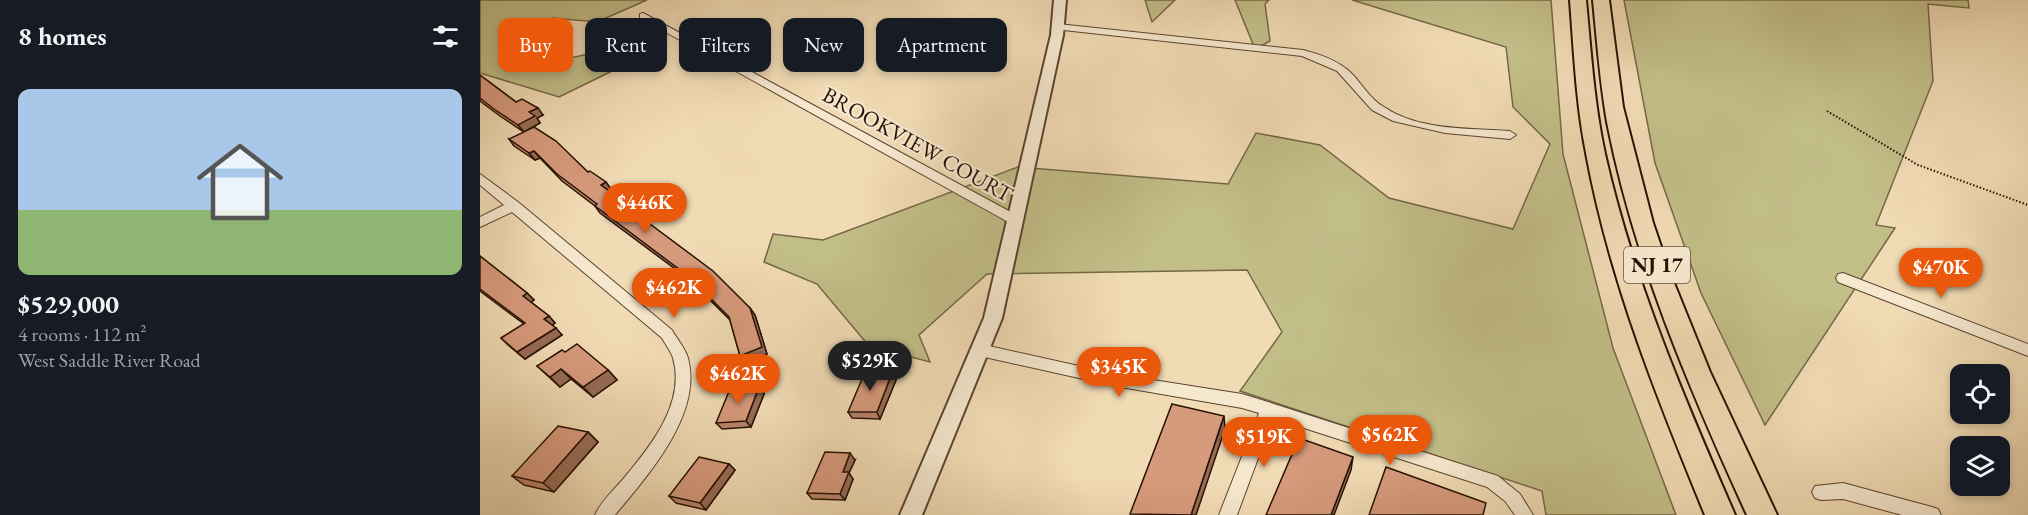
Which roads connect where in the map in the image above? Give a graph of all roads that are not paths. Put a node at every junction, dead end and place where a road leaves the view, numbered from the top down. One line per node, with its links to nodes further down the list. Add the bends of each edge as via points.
1 (1060, 0): 5 (street)
2 (1578, 0): 20 (highway, NJ 17, via 1586,100 1612,224 1654,350)
3 (1601, 0): 21 (highway, NJ 17, via 1617,123 1644,227 1695,364)
4 (644, 16): 9 (street, BROOKVIEW COURT)
5 (1058, 27): 6 (street, via 1303,53 1342,70 1373,105 1398,118 1431,127); 9 (street)
6 (1510, 135)
7 (480, 178): 8 (street)
8 (514, 206): 10 (street); 16 (street, via 667,334 679,353 682,390 667,432)
9 (1015, 220): 12 (street, via 993,318)
10 (480, 223)
11 (1843, 278): 13 (street)
12 (980, 350): 14 (street); 17 (street)
13 (2028, 350)
14 (1268, 409): 18 (street); 19 (street, via 1492,481 1517,501)
15 (1821, 492): 22 (street, via 1843,491)
16 (604, 515)
17 (911, 515)
18 (1228, 515)
19 (1524, 515)
20 (1719, 515)
21 (1762, 515)
22 (1932, 515)

